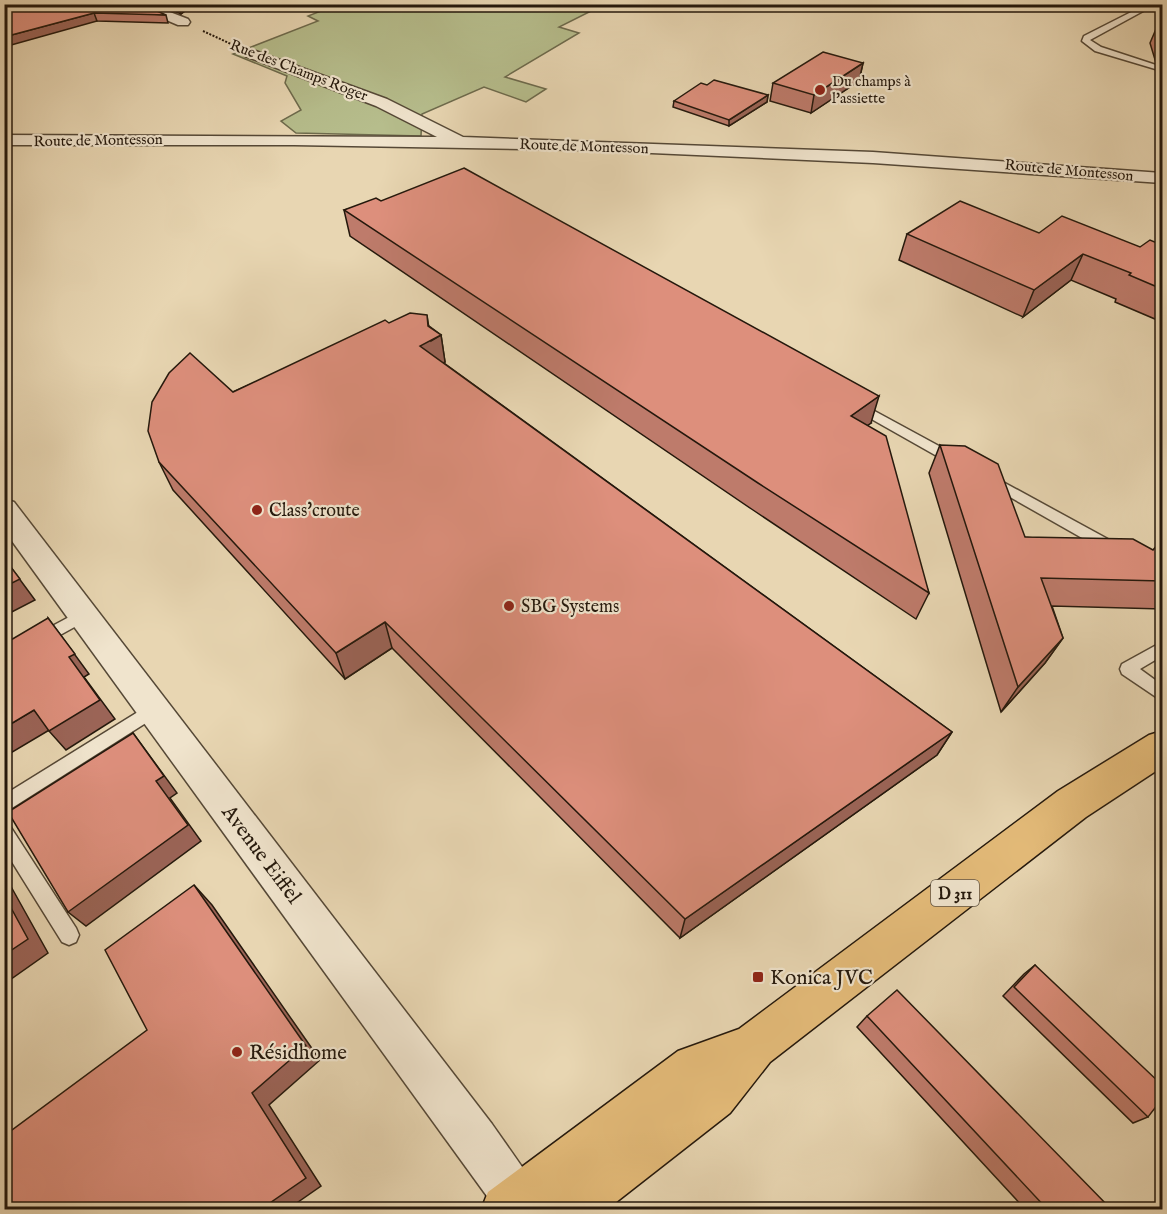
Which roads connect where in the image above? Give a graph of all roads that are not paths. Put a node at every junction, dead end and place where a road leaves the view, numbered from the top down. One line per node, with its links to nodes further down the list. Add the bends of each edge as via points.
1 (135, 4): 3 (street)
2 (1153, 4): 5 (lane, via 1086,41 1098,49)
3 (183, 22)
4 (250, 53): 7 (street, Rue des Champs Roger, via 392,106)
5 (1162, 69)
6 (4, 141): 7 (street, Route de Montesson, via 222,138)
7 (460, 142): 8 (street, Route de Montesson, via 874,156)
8 (1162, 178)
9 (849, 401): 10 (lane)
10 (964, 466)
11 (985, 477): 13 (lane)
12 (4, 508): 14 (street, Avenue Eiffel)
13 (1121, 553)
14 (84, 615): 16 (lane); 18 (street, Avenue Eiffel)
15 (1162, 648): 17 (lane, via 1128,669)
16 (4, 660)
17 (1162, 694)
18 (154, 709): 20 (lane); 24 (street, Avenue Eiffel, via 476,1140)
19 (1162, 747): 23 (main road, D 311, via 1072,804)
20 (4, 805)
21 (4, 832): 22 (lane)
22 (69, 935)
23 (754, 1046): 24 (main road, D 311, via 695,1068); 25 (main road, D 311, via 713,1096)
24 (512, 1205)
25 (564, 1209)

